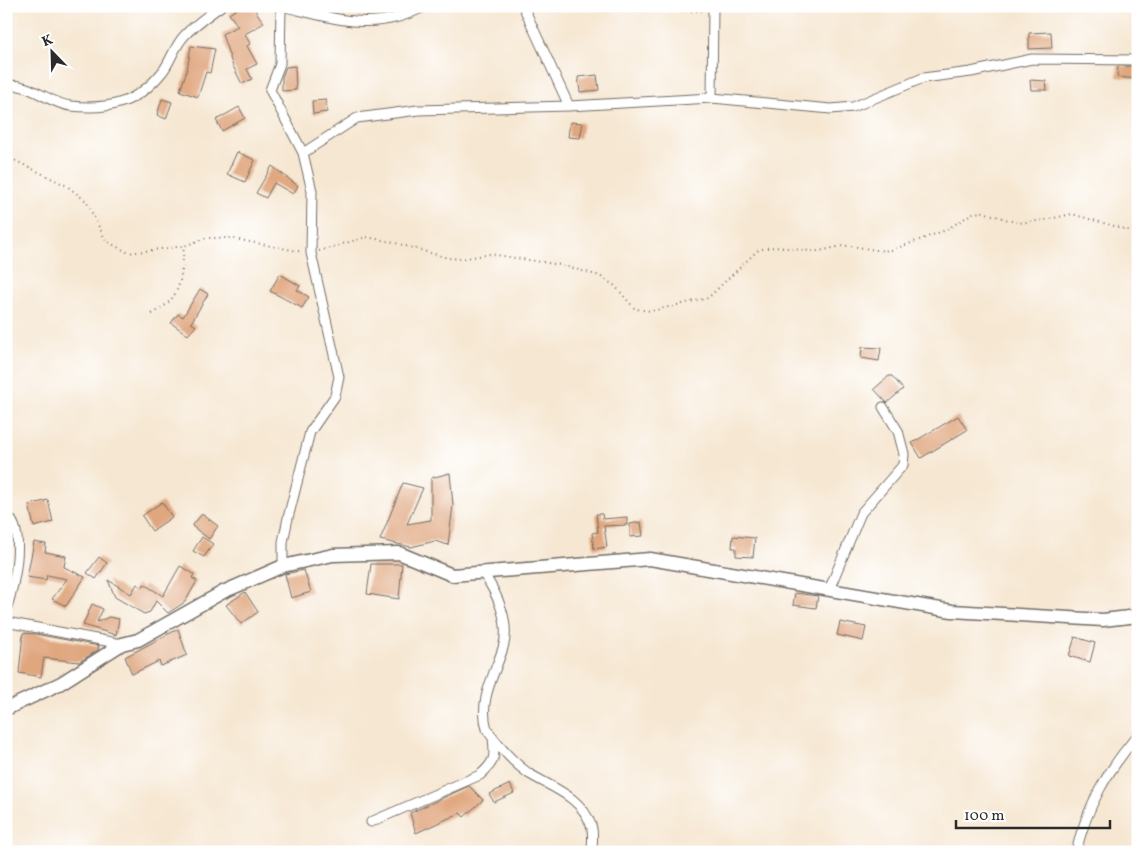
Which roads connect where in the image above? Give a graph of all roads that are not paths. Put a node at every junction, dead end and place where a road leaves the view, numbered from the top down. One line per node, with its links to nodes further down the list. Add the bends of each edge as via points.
1 (221, 6): 7 (street, via 184,35 163,71 130,100 110,107 71,106 25,88)
2 (281, 6): 3 (street, via 356,23 406,16); 10 (street, via 280,64 270,90)
3 (425, 6)
4 (524, 8): 9 (street)
5 (713, 9): 8 (street)
6 (1138, 60): 8 (street, via 1032,59 924,78 853,107 832,109)
7 (6, 86)
8 (712, 98): 9 (street)
9 (570, 106): 10 (street, via 418,110 357,118)
10 (302, 153): 13 (street, via 312,192 311,253 339,376 335,396 310,432 283,542)
11 (883, 407): 15 (street, via 898,432 904,454 903,466 861,513)
12 (6, 515): 16 (street, via 17,530 13,590)
13 (283, 566): 14 (street, via 333,555 399,554 452,575); 19 (street, via 223,592 138,640)
14 (483, 573): 15 (street, via 650,559); 22 (street, via 496,590 505,631 504,647 487,690 487,729)
15 (829, 590): 17 (street, via 952,611 1103,620)
16 (6, 610)
17 (1138, 616)
18 (6, 622): 19 (street)
19 (122, 644): 20 (street, via 61,683)
20 (6, 709)
21 (1138, 735): 25 (street, via 1096,794 1084,821)
22 (493, 737): 23 (street, via 495,754 492,764 480,775); 24 (street, via 510,758 527,772 561,790 584,812 592,827)
23 (371, 822)
24 (592, 852)
25 (1076, 852)

